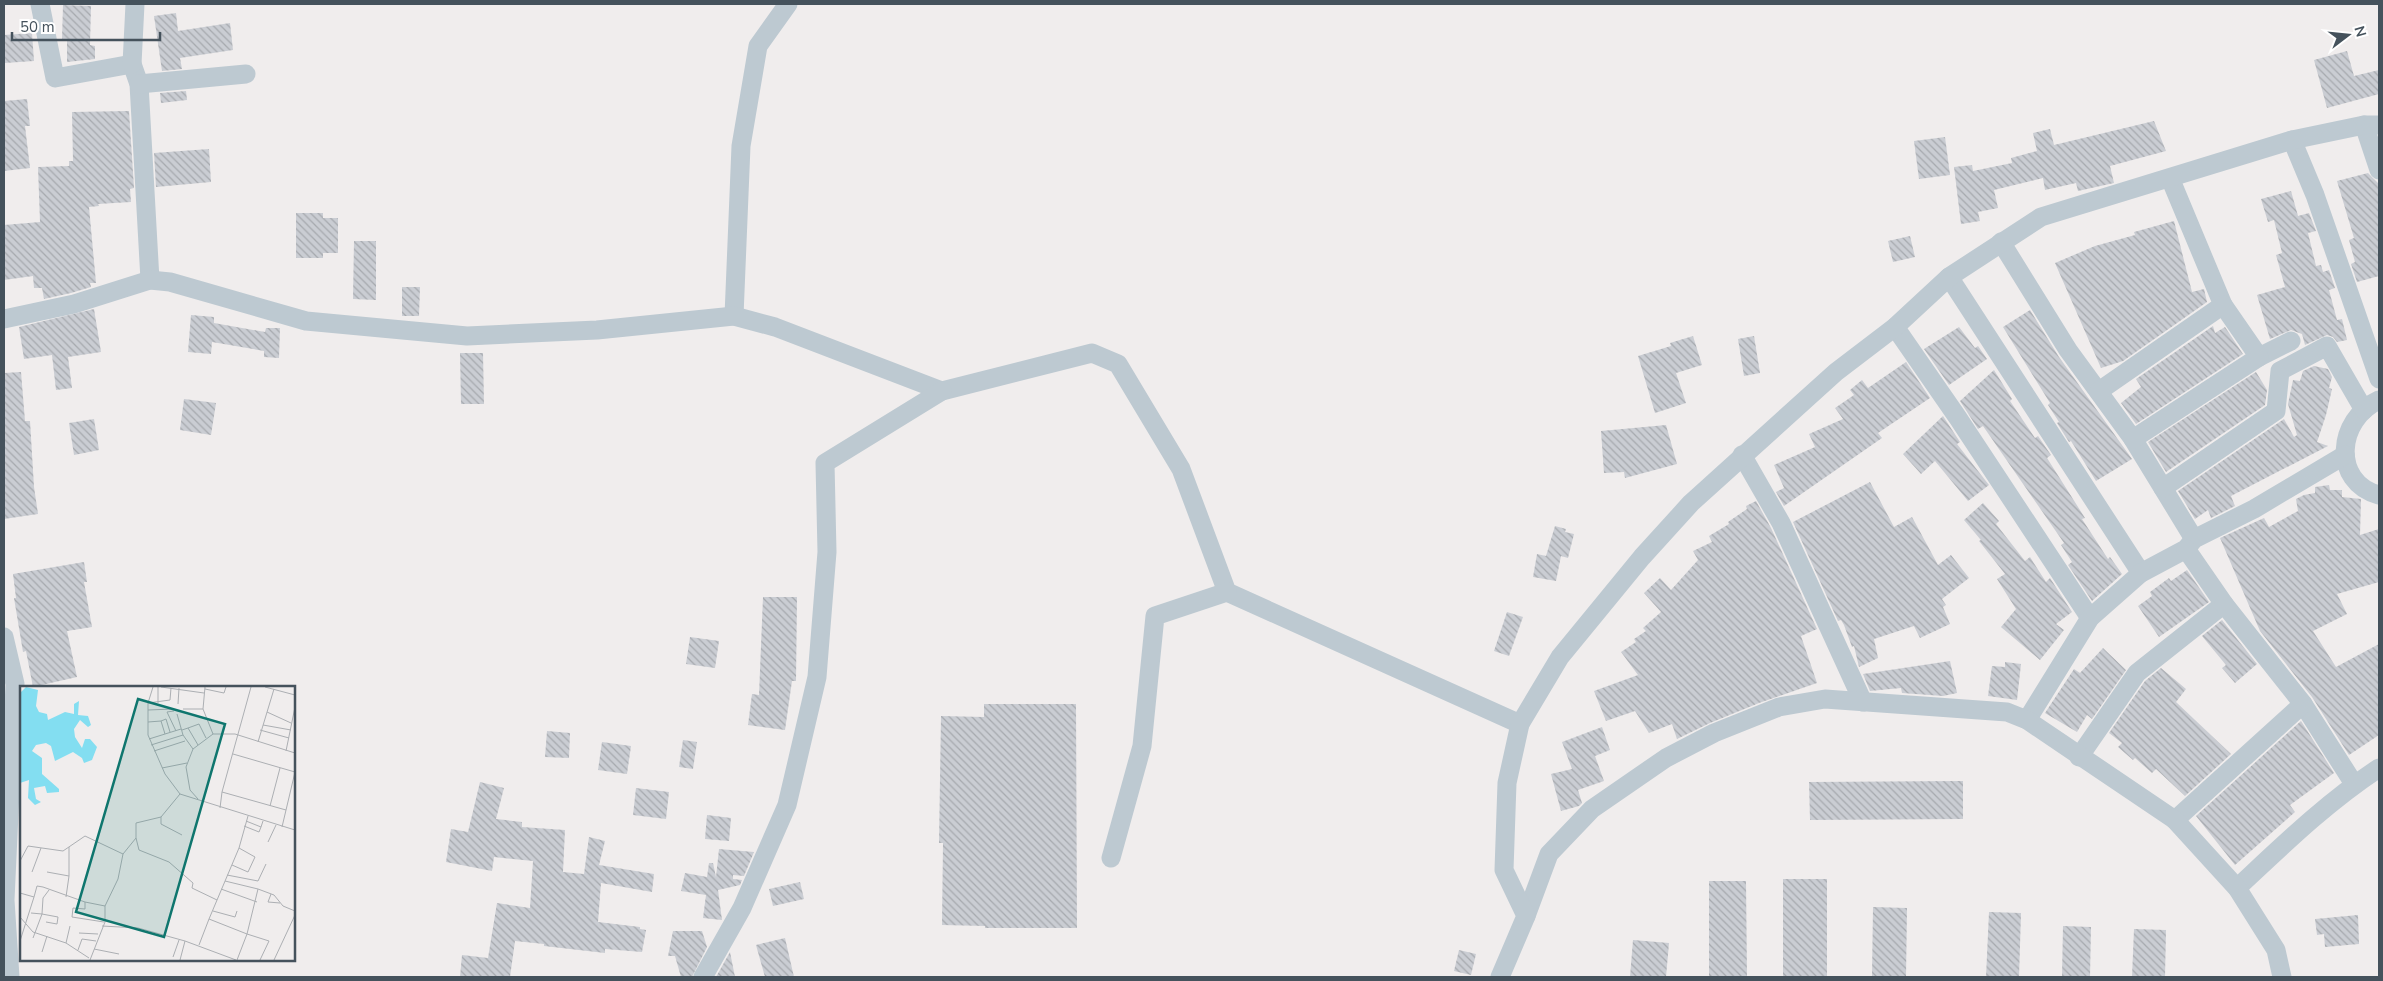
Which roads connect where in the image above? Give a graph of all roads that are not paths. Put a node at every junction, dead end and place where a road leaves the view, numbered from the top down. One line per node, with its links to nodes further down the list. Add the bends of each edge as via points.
1 (40, 4): 4 (street, via 55,78)
2 (135, 4): 4 (street)
3 (788, 4): 15 (street, via 758,46 741,146)
4 (132, 64): 6 (street)
5 (246, 74): 6 (street)
6 (139, 84): 13 (street)
7 (2372, 125): 8 (street); 9 (street)
8 (2292, 140): 10 (street); 20 (street, via 2315,195)
9 (2379, 170)
10 (2170, 178): 11 (street, via 2041,217); 14 (street)
11 (2001, 242): 12 (street); 22 (street, via 2068,350)
12 (1949, 277): 17 (street); 30 (street)
13 (150, 280): 15 (street, via 170,282 306,321 466,336 597,330); 16 (street, via 74,304)
14 (2223, 305): 19 (street); 22 (street)
15 (734, 316): 21 (street, via 775,327)
16 (4, 320)
17 (1894, 327): 25 (street, via 1836,372); 33 (street)
18 (2291, 341): 19 (street)
19 (2259, 357): 24 (street)
20 (2379, 379)
21 (942, 391): 31 (street, via 1092,353 1118,364 1180,469); 47 (street, via 825,463 827,552 816,677 787,805 742,908)
22 (2099, 391): 24 (street)
23 (2372, 405): 26 (street, via 2358,414 2347,434); 27 (street, via 2327,346 2280,371 2276,410)
24 (2133, 439): 27 (street)
25 (1742, 455): 35 (street, via 1780,523); 38 (street, via 1691,503 1642,557 1560,657)
26 (2345, 455): 28 (street, via 2350,471 2361,485); 29 (street)
27 (2163, 488): 29 (street)
28 (2379, 495)
29 (2190, 544): 30 (street); 32 (street)
30 (2141, 573): 33 (street)
31 (1227, 592): 38 (street); 43 (street, via 1155,616 1142,746)
32 (2224, 604): 36 (street); 39 (street, via 2137,673)
33 (2090, 618): 37 (street)
34 (4, 636): 46 (street, via 15,684 5,900)
35 (1863, 702): 37 (street, via 2007,712); 45 (street, via 1825,699 1780,707 1714,733 1666,758 1592,809 1549,854)
36 (2303, 704): 41 (street); 42 (street)
37 (2027, 720): 39 (street)
38 (1520, 724): 45 (street, via 1507,783 1504,870)
39 (2079, 757): 42 (street)
40 (2379, 768): 41 (street)
41 (2354, 784): 44 (street)
42 (2175, 820): 44 (street)
43 (1111, 858)
44 (2237, 888): 49 (street, via 2276,950)
45 (1526, 916): 48 (street)
46 (10, 977)
47 (703, 977)
48 (1500, 977)
49 (2282, 977)

